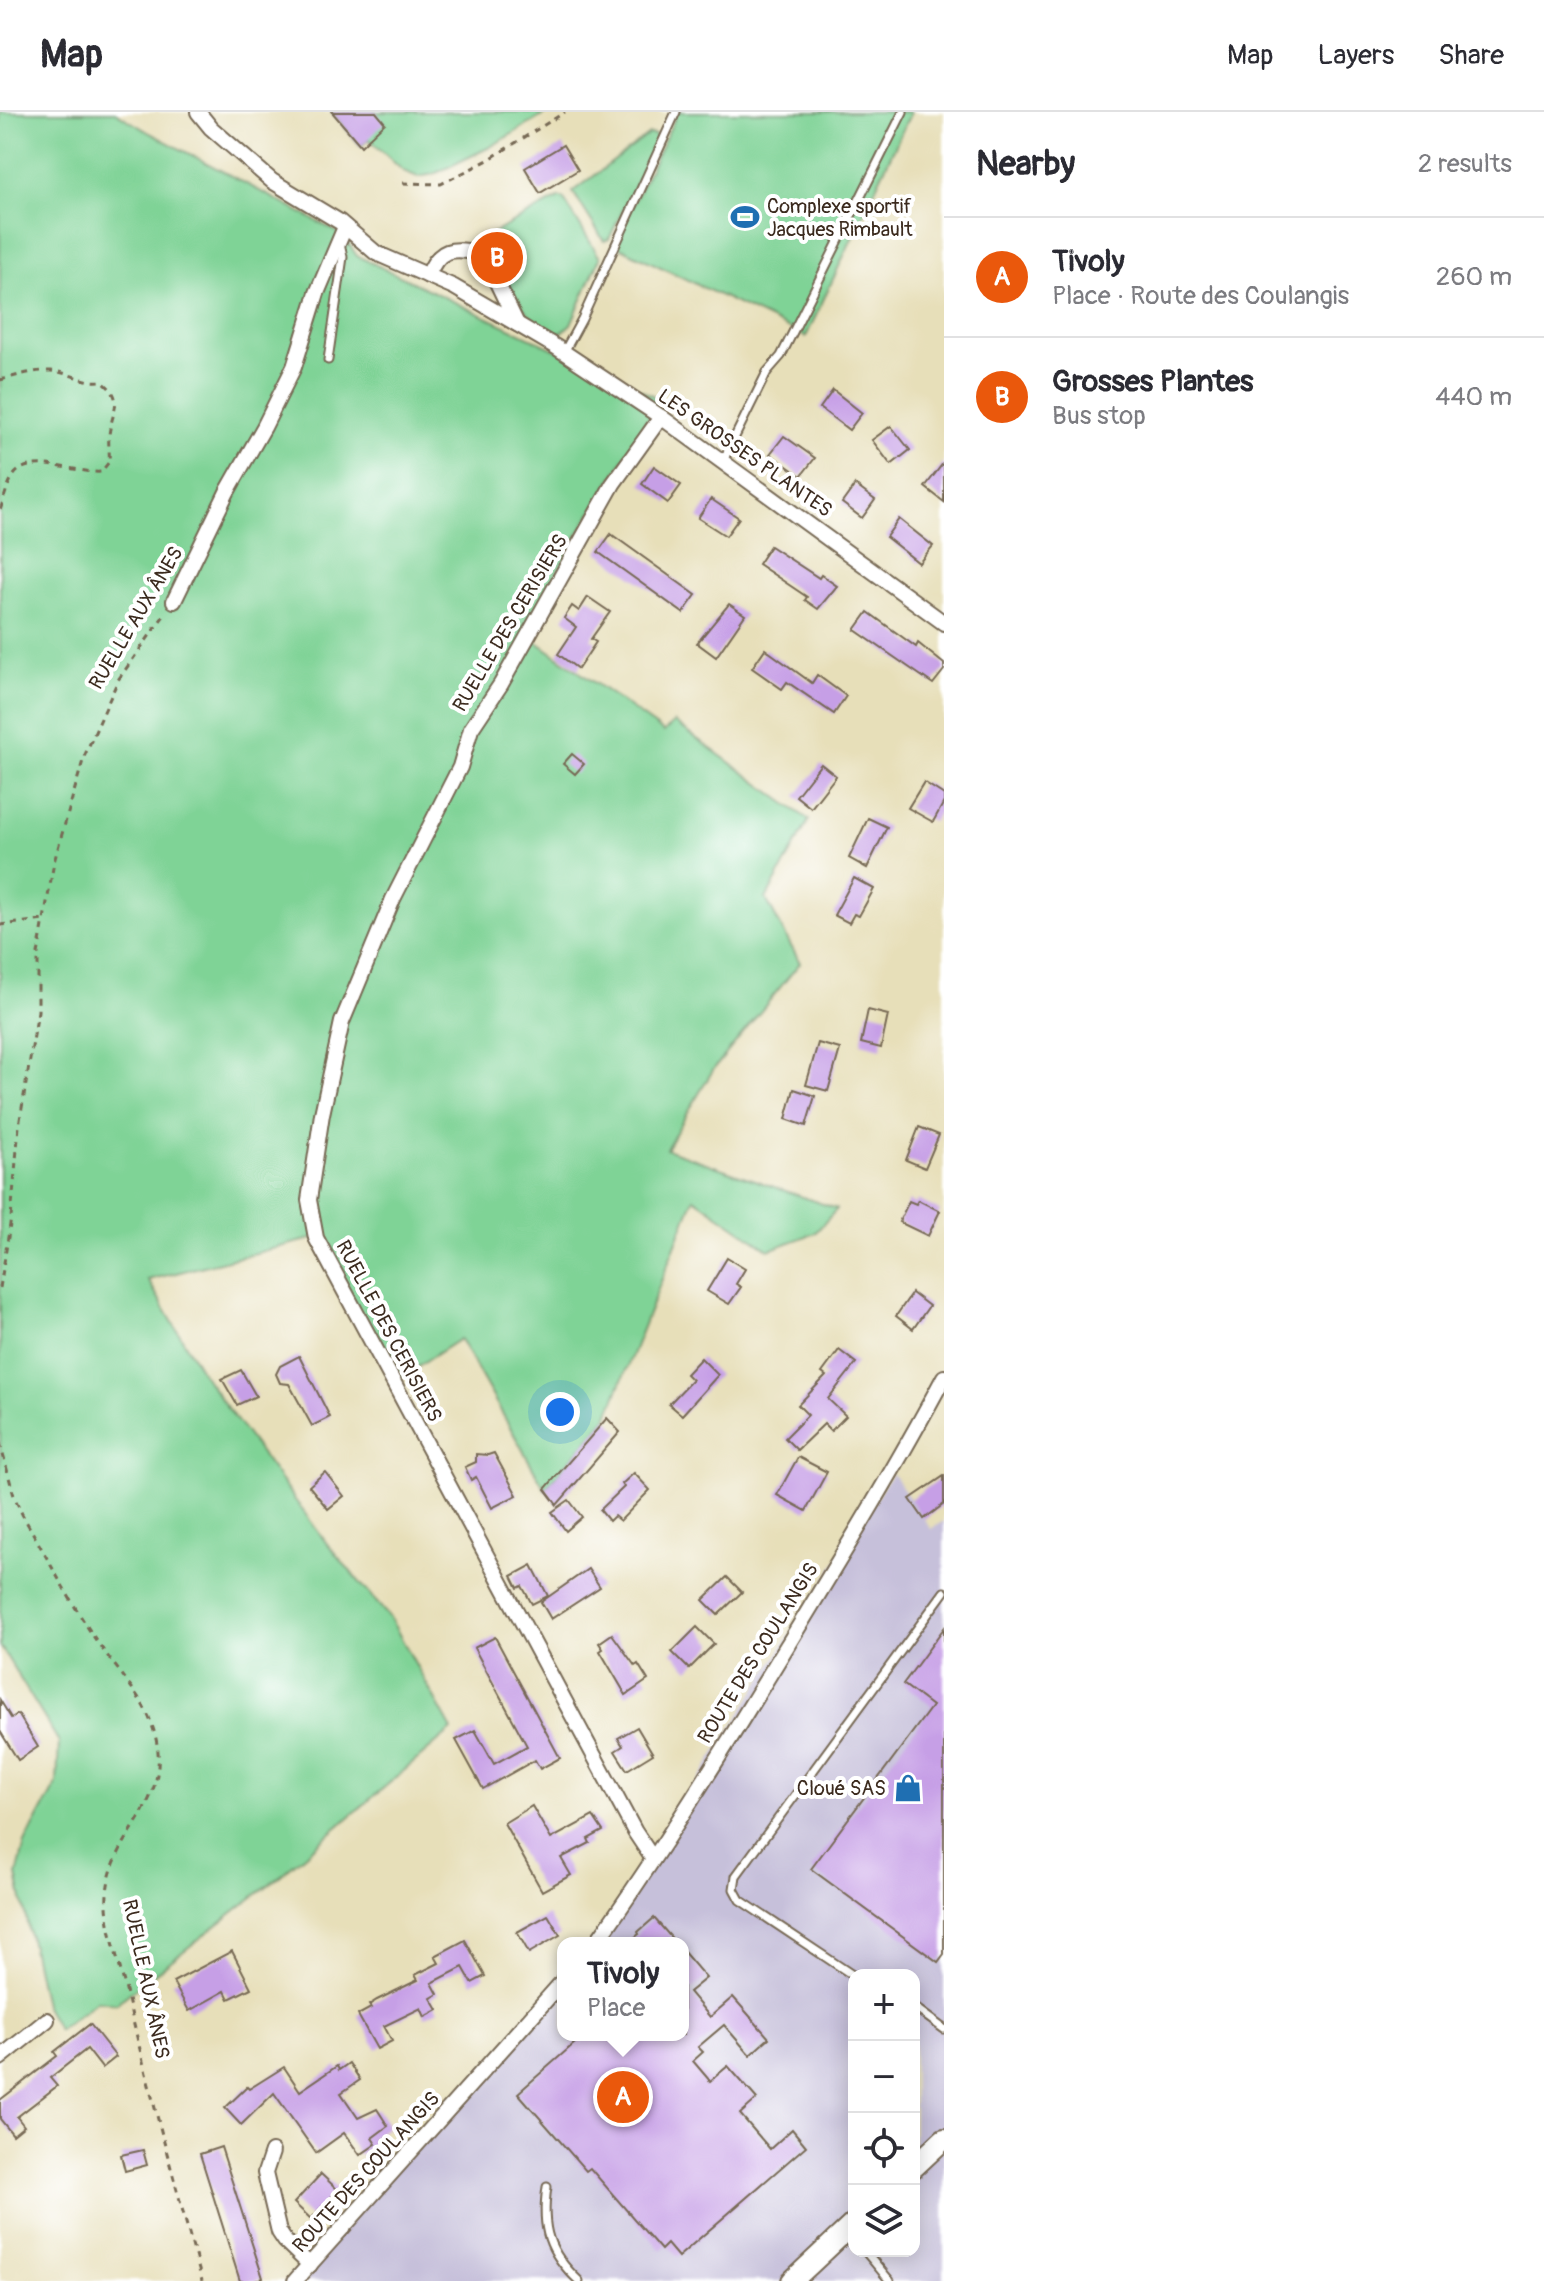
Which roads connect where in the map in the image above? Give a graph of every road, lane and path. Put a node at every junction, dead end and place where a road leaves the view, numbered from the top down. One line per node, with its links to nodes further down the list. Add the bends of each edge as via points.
1 (198, 112): 6 (street, LES GROSSES PLANTES, via 272,181)
2 (565, 112): 5 (path, via 441,184)
3 (676, 112): 9 (lane)
4 (903, 112): 13 (lane)
5 (403, 183)
6 (342, 233): 7 (street, LES GROSSES PLANTES); 10 (lane); 15 (street, RUELLE AUX ÂNES, via 294,367)
7 (428, 276): 8 (street, LES GROSSES PLANTES); 8 (street, via 433,262 445,252 479,253)
8 (517, 325): 9 (street, LES GROSSES PLANTES)
9 (564, 352): 12 (street, LES GROSSES PLANTES)
10 (328, 360)
11 (0, 380): 14 (path, via 51,371 101,381 113,389 117,400 109,462 101,472 24,467 15,474)
12 (661, 417): 13 (street, LES GROSSES PLANTES); 23 (street, RUELLE DES CERISIERS, via 613,484 471,729 460,767 393,899 342,1022 309,1200 316,1238)
13 (723, 461): 16 (street, LES GROSSES PLANTES)
14 (0, 510)
15 (174, 601): 17 (path, RUELLE AUX ÂNES, via 118,680 84,757 54,862)
16 (944, 623)
17 (44, 920): 18 (path); 19 (path, RUELLE AUX ÂNES, via 38,1011)
18 (0, 925)
19 (0, 1288)
20 (944, 1377): 23 (street, ROUTE DES COULANGIS, via 892,1473)
21 (0, 1443): 38 (path, RUELLE AUX ÂNES, via 22,1514 91,1634 152,1725 157,1779 112,1869 108,1913)
22 (944, 1592): 25 (lane, via 736,1876 734,1889 740,1900)
23 (653, 1859): 24 (street, ROUTE DES COULANGIS)
24 (600, 1937)
25 (848, 1972)
26 (557, 1988): 37 (street, ROUTE DES COULANGIS)
27 (920, 2011): 29 (lane)
28 (47, 2020): 30 (street)
29 (944, 2029)
30 (0, 2058)
31 (944, 2139): 33 (main road)
32 (272, 2152): 37 (street, via 265,2173 279,2232)
33 (920, 2161)
34 (547, 2187): 40 (lane, via 547,2237)
35 (848, 2233): 41 (main road)
36 (870, 2257): 42 (lane)
37 (310, 2265): 39 (street, ROUTE DES COULANGIS)
38 (202, 2281)
39 (295, 2281)
40 (579, 2281)
41 (792, 2281)
42 (890, 2281)

